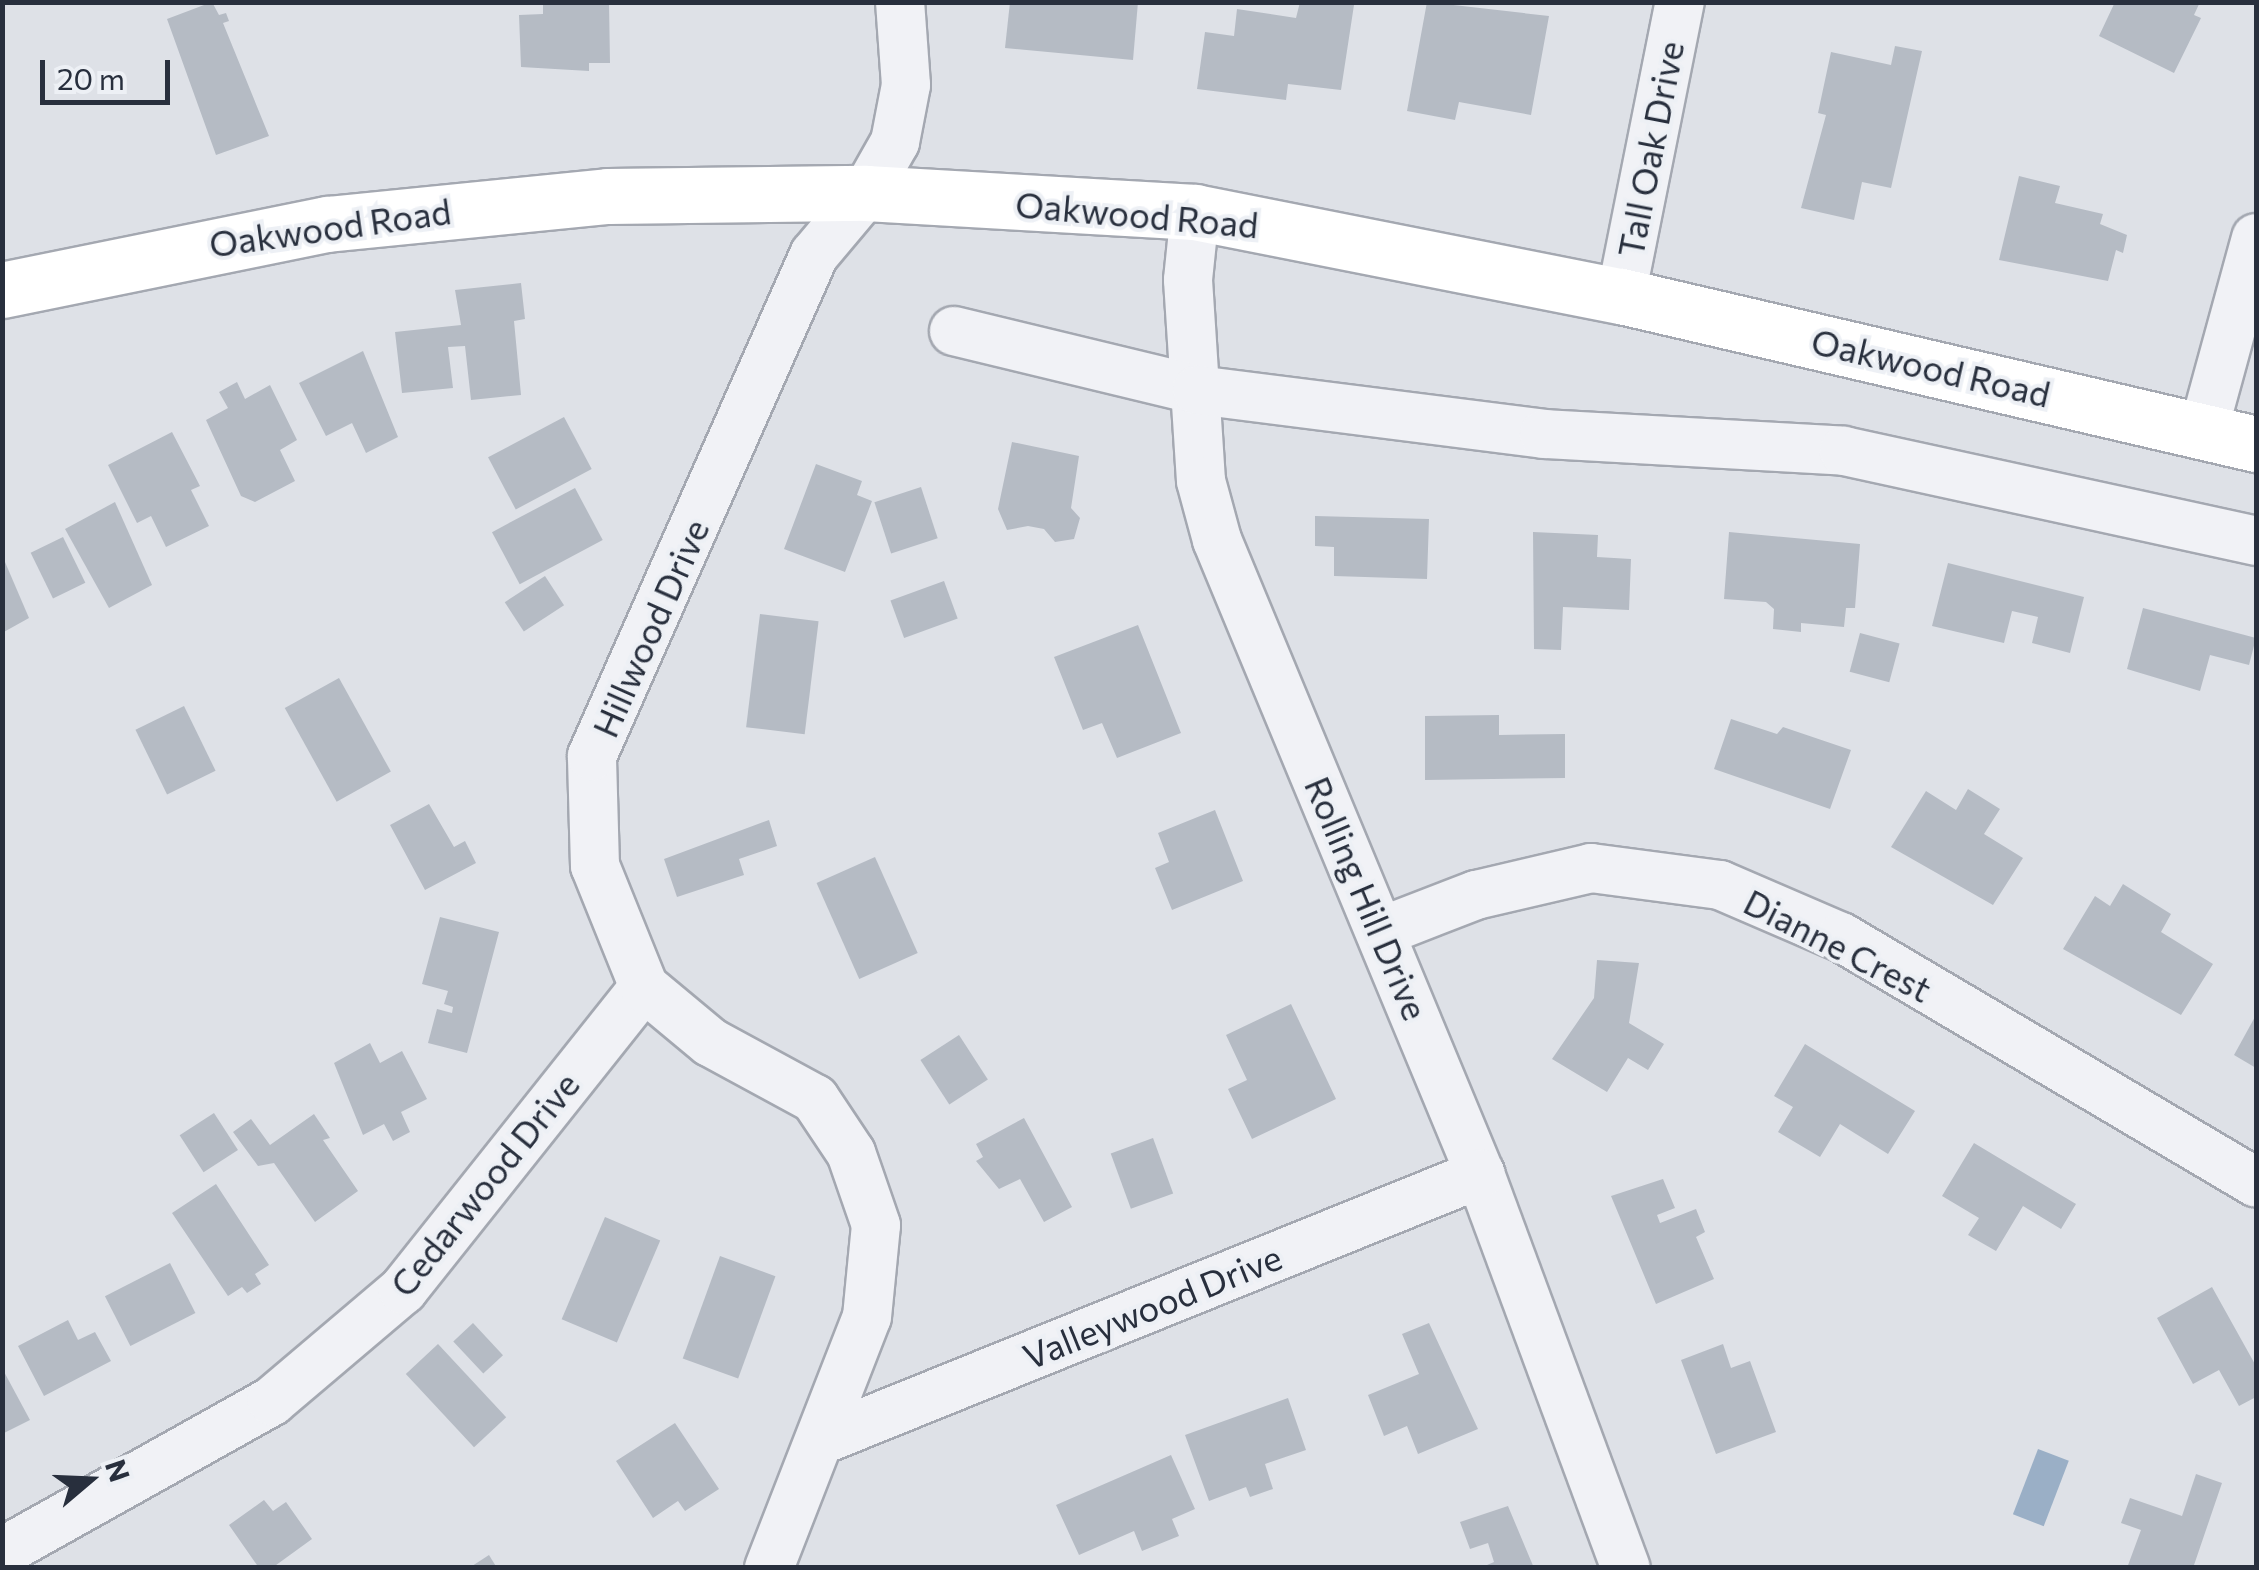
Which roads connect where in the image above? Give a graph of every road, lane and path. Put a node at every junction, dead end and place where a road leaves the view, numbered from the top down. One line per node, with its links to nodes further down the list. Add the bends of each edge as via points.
1 (900, 2): 3 (street, Hillwood Drive, via 906,85 895,142)
2 (1680, 2): 7 (street, Tall Oak Drive)
3 (866, 193): 4 (main road, Oakwood Road); 6 (main road, Oakwood Road, via 608,196 472,206 271,234); 14 (street, Hillwood Drive, via 814,255 592,756 596,866)
4 (1195, 212): 7 (main road, Oakwood Road); 9 (street, Rolling Hill Drive, via 1188,280)
5 (2256, 238): 10 (street)
6 (2, 290)
7 (1620, 296): 10 (main road, Oakwood Road)
8 (954, 331): 9 (street)
9 (1197, 390): 12 (street, via 1544,434 1844,451); 13 (street, Rolling Hill Drive, via 1201,481 1216,540)
10 (2202, 432): 11 (main road, Oakwood Road)
11 (2256, 444)
12 (2256, 541)
13 (1383, 931): 15 (street, Rolling Hill Drive); 16 (street, Dianne Crest, via 1476,895 1591,868 1720,886 1840,937)
14 (644, 987): 17 (street, Hillwood Drive, via 710,1042 815,1099 851,1153 876,1225 867,1318); 18 (street, Cedarwood Drive, via 403,1290 272,1402)
15 (1480, 1174): 17 (street, Valleywood Drive); 20 (street, Rolling Hill Drive)
16 (2256, 1182)
17 (824, 1439): 19 (street, Hillwood Drive, via 779,1530)
18 (2, 1552)
19 (770, 1568)
20 (1626, 1568)

